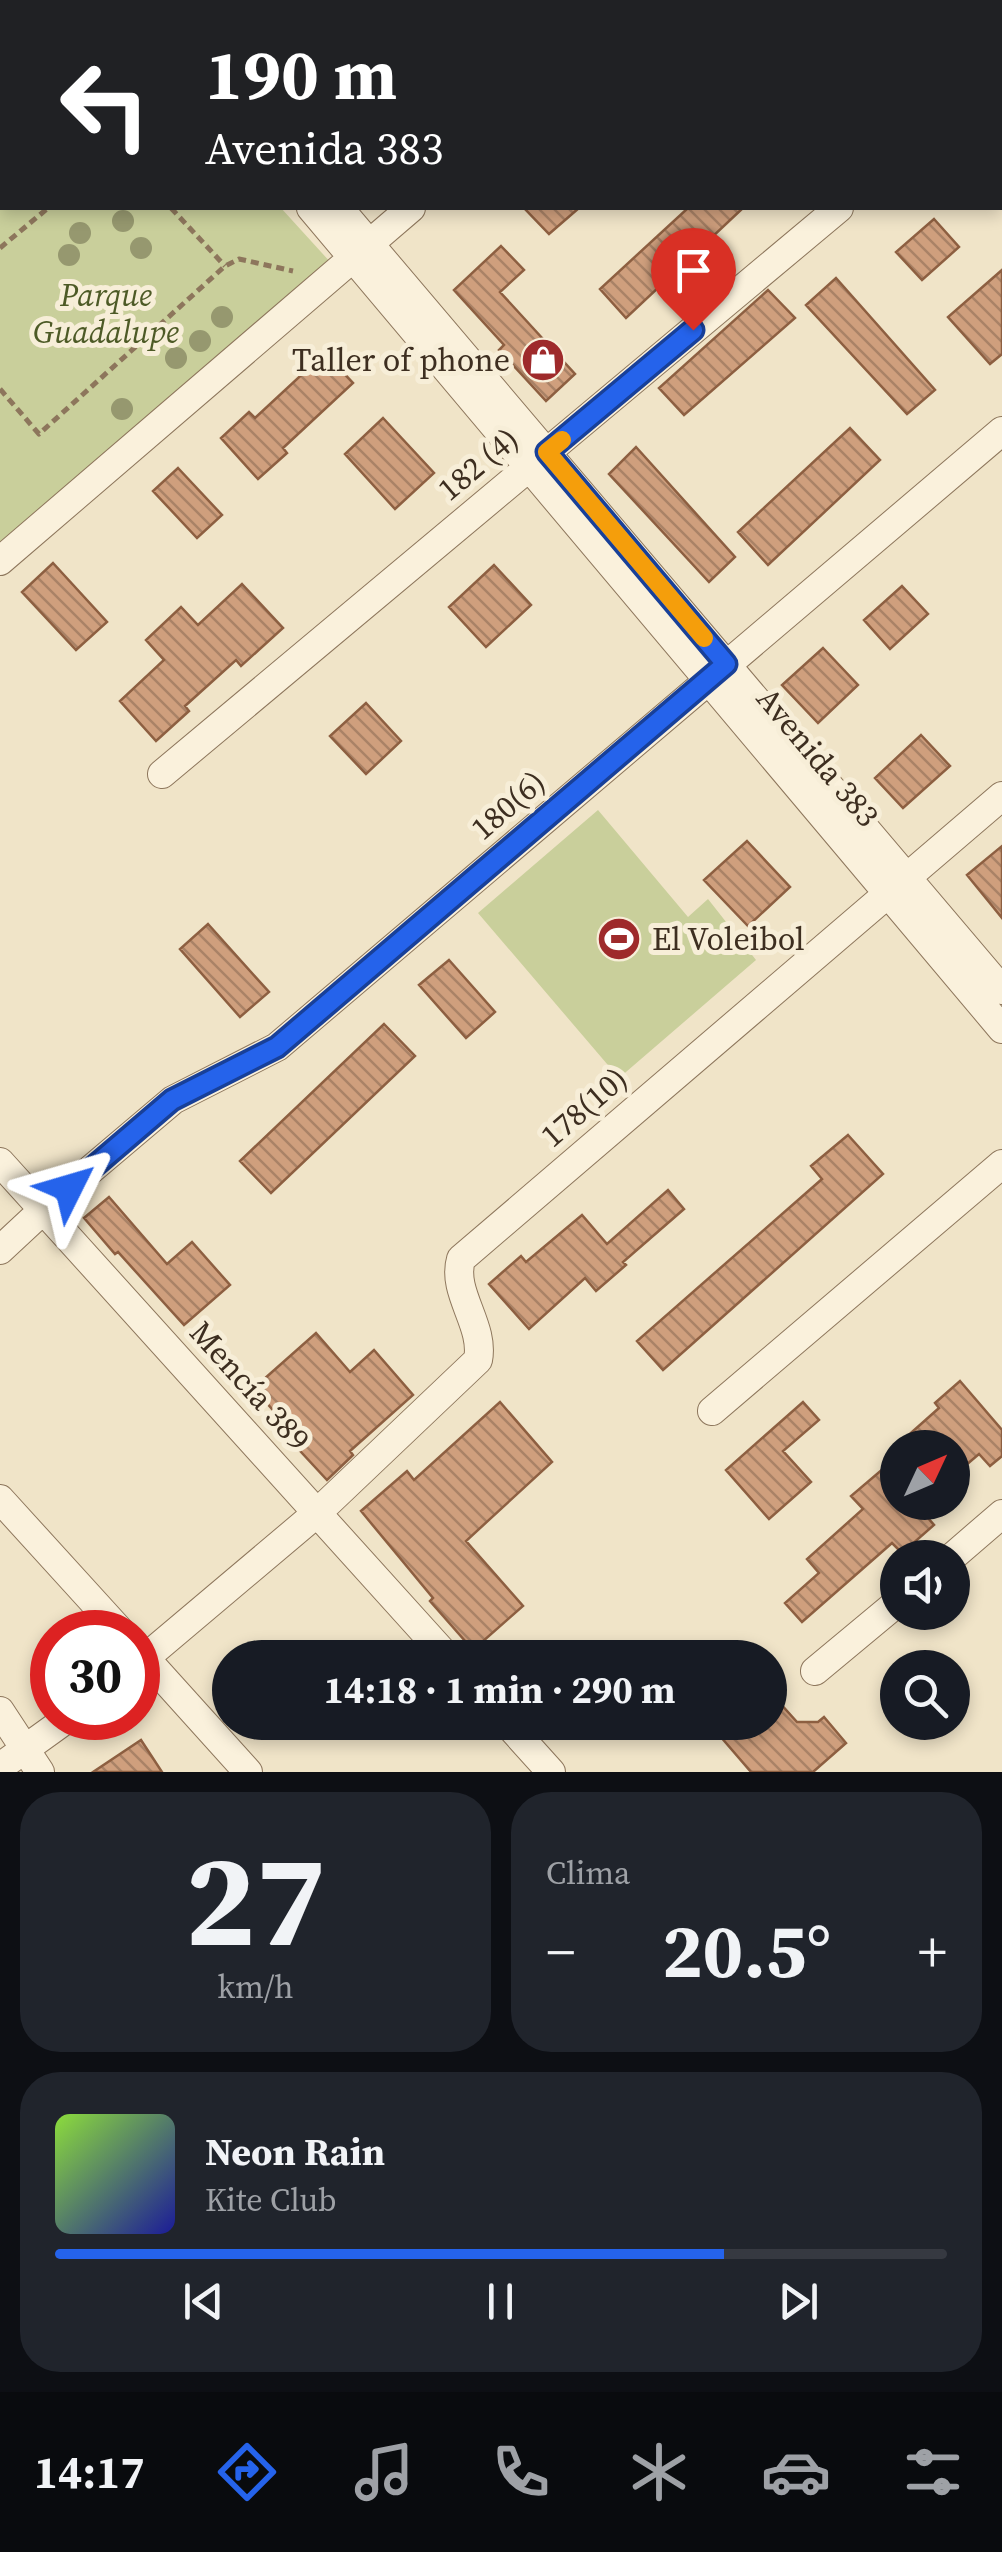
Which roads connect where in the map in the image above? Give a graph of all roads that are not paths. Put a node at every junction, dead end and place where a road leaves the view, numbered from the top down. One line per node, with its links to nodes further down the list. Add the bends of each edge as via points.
1 (313, 210): 5 (street, Avenida 383)
2 (340, 210): 5 (street, Avenida 383)
3 (409, 210): 5 (street)
4 (837, 210): 7 (street, 182 (4))
5 (361, 250): 7 (street, Avenida 383); 8 (street)
6 (1002, 431): 9 (street, 180(6))
7 (538, 460): 9 (street, Avenida 383); 10 (street, 182 (4))
8 (0, 561)
9 (717, 672): 12 (street, Avenida 383); 17 (street, 180(6), via 277,1047 172,1100)
10 (162, 774)
11 (1002, 796): 12 (street, 178(10))
12 (897, 886): 13 (street, Avenida 383); 14 (street, Avenida 383); 21 (street, 178(10), via 461,1259 457,1272 481,1346 478,1360)
13 (1002, 990)
14 (1002, 1030)
15 (0, 1162): 17 (street, Mencía 389)
16 (1002, 1164): 19 (street)
17 (43, 1210): 18 (street, 180(6)); 21 (street, Mencía 389)
18 (0, 1250)
19 (712, 1411)
20 (0, 1500): 24 (street)
21 (317, 1513): 26 (street, Mencía 389); 27 (street)
22 (1002, 1514): 23 (street)
23 (970, 1541)
24 (101, 1610)
25 (880, 1617): 28 (street)
26 (432, 1640)
27 (160, 1642)
28 (815, 1672)
29 (160, 1679): 36 (street)
30 (0, 1711): 33 (street)
31 (50, 1740): 33 (street)
32 (519, 1740): 35 (street)
33 (33, 1761): 34 (street)
34 (0, 1767)
35 (541, 1769)
36 (248, 1772)

